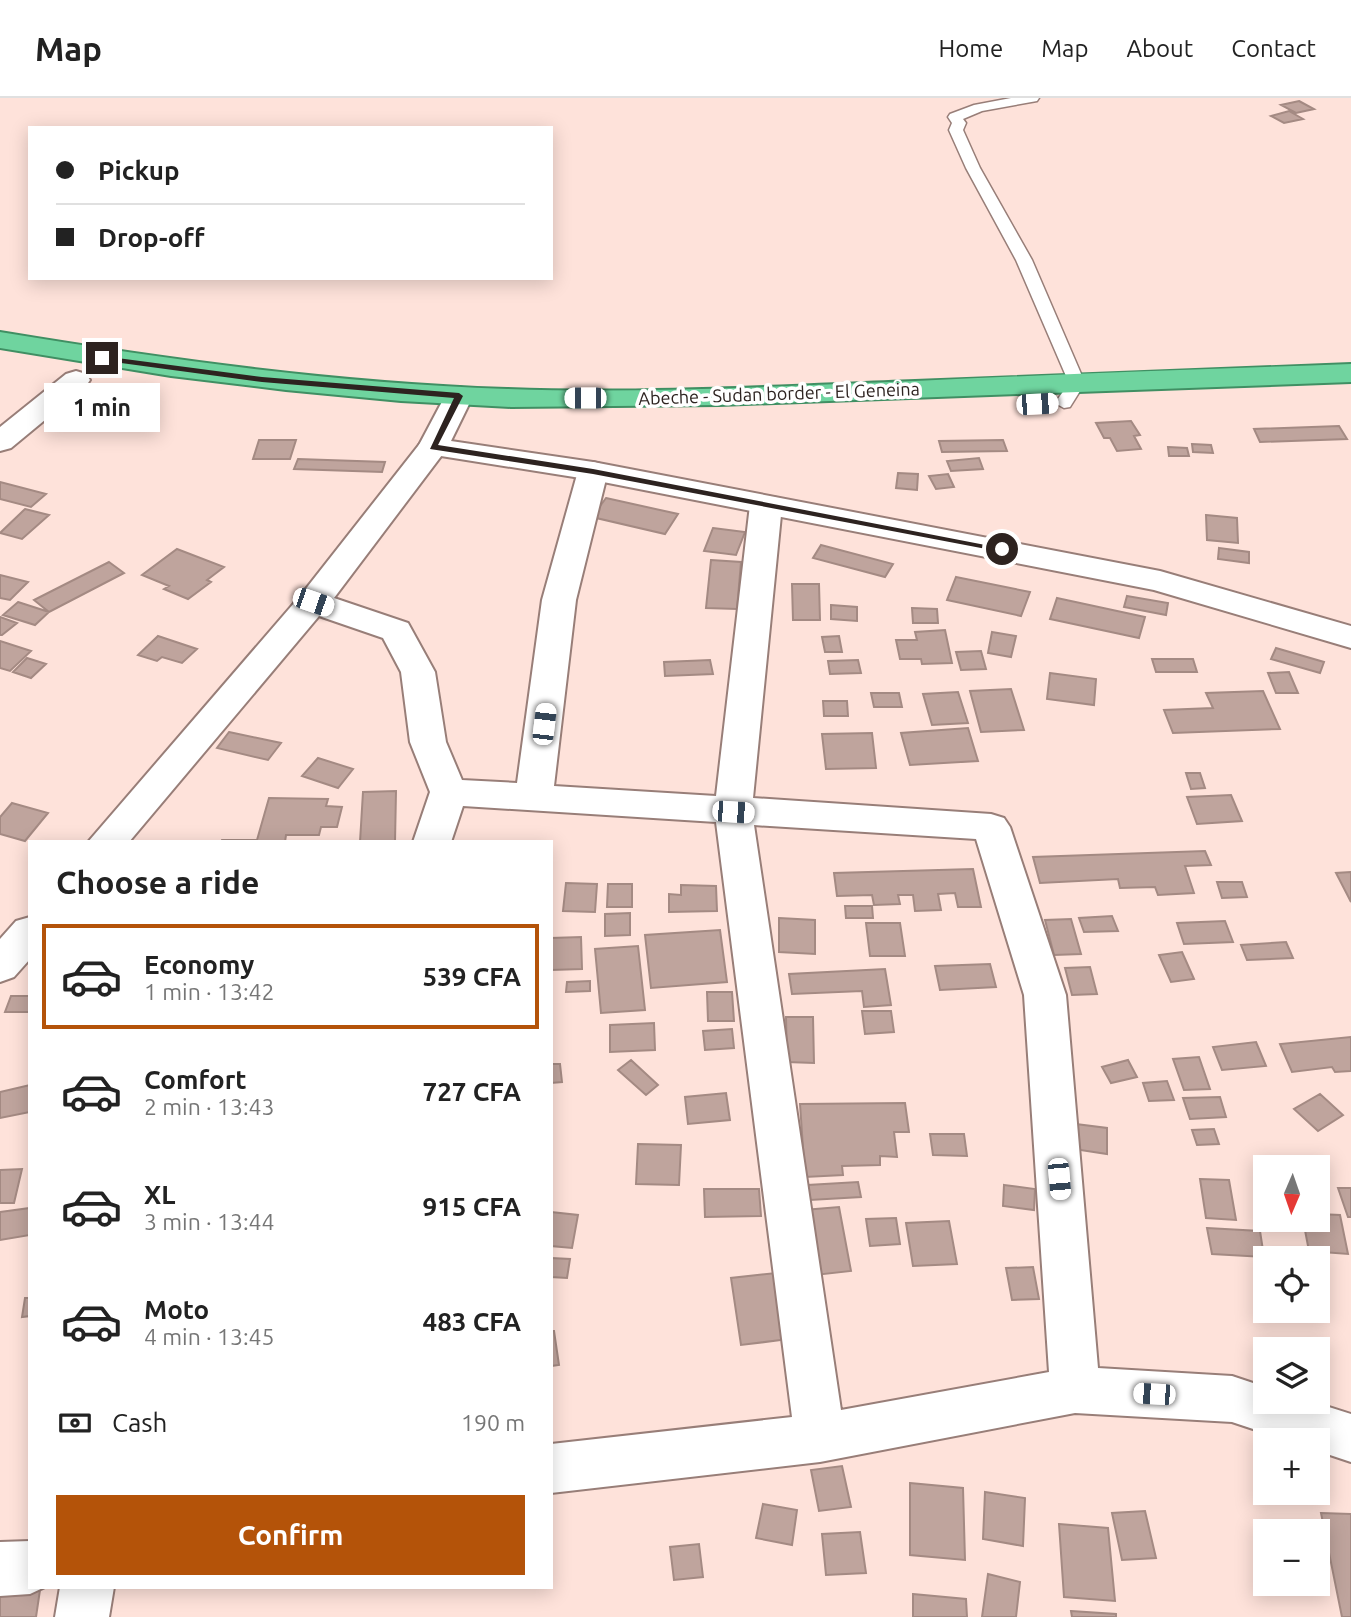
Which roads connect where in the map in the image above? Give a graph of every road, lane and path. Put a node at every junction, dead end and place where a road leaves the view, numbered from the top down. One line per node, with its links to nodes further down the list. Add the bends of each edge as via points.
1 (1032, 98): 7 (lane, via 955,117 959,123 956,130 1024,260)
2 (0, 340): 8 (highway, Abeche - Sudan border - El Geneina)
3 (0, 365): 5 (highway, Abeche - Sudan border - El Geneina)
4 (1351, 373): 7 (highway, Abeche - Sudan border - El Geneina)
5 (76, 380): 8 (highway, Abeche - Sudan border - El Geneina, via 239,402); 9 (street)
6 (1351, 391): 7 (highway, Abeche - Sudan border - El Geneina)
7 (1071, 393): 8 (highway, Abeche - Sudan border - El Geneina, via 675,421)
8 (455, 406): 10 (street)
9 (0, 442)
10 (433, 447): 11 (street); 13 (street)
11 (593, 471): 12 (street); 16 (street, via 559,600)
12 (766, 505): 14 (street, via 1160,581); 17 (street)
13 (313, 602): 15 (street, via 396,631 418,673 428,742); 18 (street)
14 (1351, 638)
15 (449, 792): 16 (street); 19 (street)
16 (534, 798): 17 (street)
17 (733, 812): 22 (street, via 991,827 1045,995); 23 (street)
18 (109, 840)
19 (433, 840)
20 (28, 934): 21 (street)
21 (0, 967)
22 (1076, 1390): 23 (street); 24 (street, via 1233,1399)
23 (820, 1438): 25 (street)
24 (1351, 1438)
25 (553, 1469)
26 (28, 1567): 27 (street)
27 (0, 1569)
28 (87, 1589): 29 (street)
29 (82, 1617)

